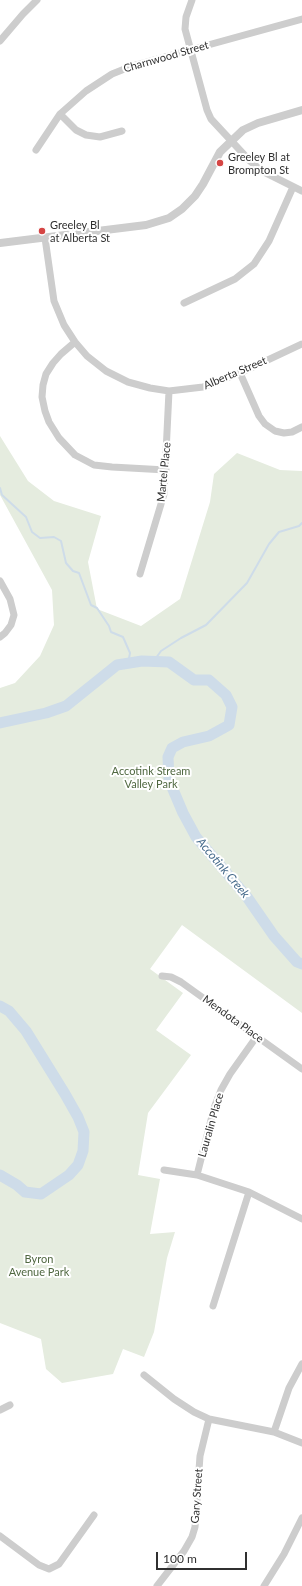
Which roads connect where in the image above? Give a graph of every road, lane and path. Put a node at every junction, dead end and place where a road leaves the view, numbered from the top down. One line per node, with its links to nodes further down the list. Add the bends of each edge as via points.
1 (38, 0): 4 (street)
2 (192, 0): 5 (street, via 185,23)
3 (302, 19): 5 (street, Charnwood Street)
4 (0, 41)
5 (190, 50): 7 (street, Charnwood Street, via 112,74 86,91); 9 (street, via 207,110 214,124)
6 (302, 110): 9 (street, via 251,126)
7 (60, 114): 8 (street, via 76,130 86,135 100,136); 10 (street, Charnwood Street)
8 (122, 131)
9 (231, 141): 11 (street, via 262,171); 13 (street, via 220,152 194,196 169,218 146,225)
10 (36, 150)
11 (293, 187): 12 (street); 15 (street, via 269,241 254,264 235,279)
12 (302, 191)
13 (45, 238): 14 (street); 16 (street, Alberta Street, via 54,301)
14 (0, 243)
15 (184, 302)
16 (75, 342): 19 (street, Alberta Street, via 95,363 116,377 140,386); 21 (street, via 53,362 43,385 45,411 59,438 75,455 94,465)
17 (302, 344): 18 (street, Alberta Street)
18 (240, 373): 19 (street, Alberta Street, via 203,387); 20 (street, via 265,424 275,431 284,433)
19 (169, 391): 21 (street, Martel Place)
20 (302, 427)
21 (166, 470): 22 (street, Martel Place, via 162,501)
22 (140, 574)
23 (0, 582): 24 (street, via 10,598 14,615 6,633)
24 (0, 637)
25 (162, 976): 26 (street, Mendota Place, via 181,982)
26 (257, 1036): 27 (street, Mendota Place); 29 (street, Lauralin Place, via 221,1090)
27 (302, 1069)
28 (164, 1170): 29 (street)
29 (197, 1175): 30 (street)
30 (249, 1192): 31 (street); 32 (street)
31 (302, 1220)
32 (213, 1306)
33 (302, 1364): 38 (street)
34 (144, 1375): 37 (street, via 174,1399)
35 (10, 1405): 36 (street)
36 (0, 1410)
37 (209, 1419): 38 (street); 44 (street, Gary Street, via 200,1456 195,1527 184,1551)
38 (274, 1432): 39 (street)
39 (302, 1443)
40 (94, 1515): 42 (street, via 59,1564 49,1569 39,1565)
41 (302, 1518): 45 (street)
42 (2, 1538): 43 (street)
43 (0, 1546)
44 (157, 1586)
45 (264, 1586)

